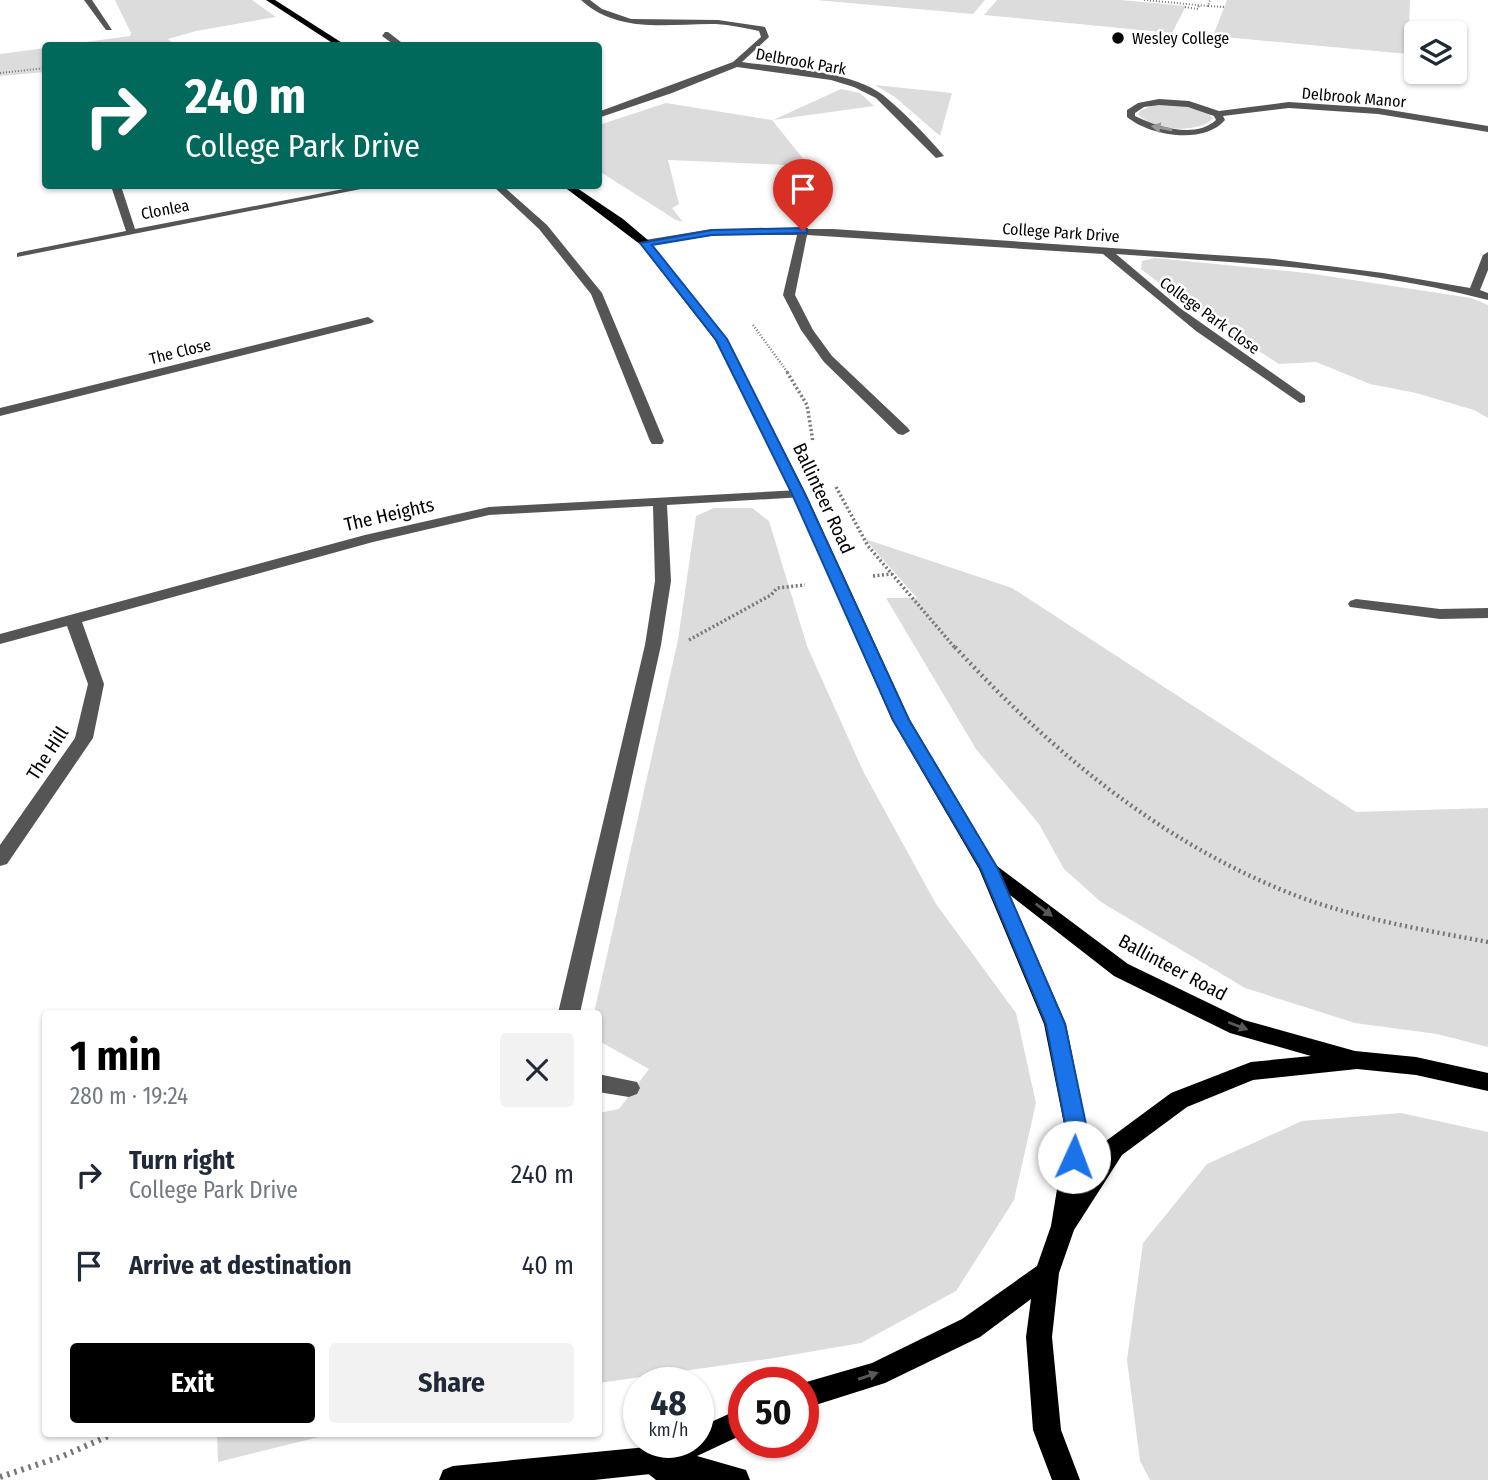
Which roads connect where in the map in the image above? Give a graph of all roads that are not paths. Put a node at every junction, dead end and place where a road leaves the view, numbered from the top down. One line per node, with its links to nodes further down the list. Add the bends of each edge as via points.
1 (88, 0): 4 (street)
2 (271, 0): 6 (main road)
3 (585, 0): 8 (street, via 603,12 642,24 715,22 762,29 765,37)
4 (109, 28)
5 (385, 34): 7 (street)
6 (337, 42)
7 (396, 42)
8 (736, 64): 9 (street, Delbrook Park); 12 (street, Delbrook Park, via 832,78 869,90)
9 (602, 114)
10 (1218, 114): 10 (street, Delbrook Manor, one-way to 10, via 1221,120 1208,129 1179,131 1142,124 1130,112 1141,105 1174,102); 11 (street, Delbrook Manor, via 1289,105 1378,111)
11 (1488, 129)
12 (939, 156)
13 (117, 189): 18 (street, Clonlea)
14 (355, 189): 18 (street, Clonlea)
15 (501, 189): 29 (street, via 543,227 596,293)
16 (572, 189): 19 (main road, Ballinteer Road)
17 (803, 231): 19 (street, College Park Drive, via 712,232); 20 (street, College Park Drive); 28 (street, via 789,295 828,359)
18 (131, 232): 21 (street, Clonlea)
19 (645, 243): 30 (main road, Ballinteer Road, via 722,339)
20 (1106, 251): 23 (street, College Park Drive, via 1274,262); 26 (street, College Park Close, via 1178,312)
21 (22, 255)
22 (1488, 255): 23 (street)
23 (1474, 292): 24 (street, College Park Drive)
24 (1488, 297)
25 (368, 321): 27 (street, The Close)
26 (1300, 399)
27 (0, 412)
28 (903, 431)
29 (657, 441)
30 (799, 494): 31 (street, The Heights); 37 (main road, Ballinteer Road, via 901,720)
31 (660, 501): 34 (street, The Heights, via 489,511 370,538); 38 (street, via 663,581 653,645)
32 (1356, 604): 33 (street, via 1440,614)
33 (1488, 613)
34 (74, 619): 35 (street, The Heights); 36 (street, The Hill, via 96,684 84,738)
35 (0, 639)
36 (0, 859)
37 (989, 869): 39 (main road, Ballinteer Road, one-way to 39, via 1121,970 1238,1027); 43 (main road, Ballinteer Road, via 1055,1024 1077,1134)
38 (570, 1010)
39 (1357, 1060): 40 (main road, via 1416,1066); 43 (main road, via 1251,1071 1178,1100 1114,1148)
40 (1488, 1082)
41 (602, 1084): 42 (street)
42 (629, 1088)
43 (1063, 1226): 44 (main road)
44 (1047, 1273): 45 (main road, one-way to 44, via 876,1374 971,1328); 49 (main road, via 1039,1337 1047,1430)
45 (819, 1391)
46 (670, 1470): 47 (main road); 48 (main road)
47 (453, 1480)
48 (737, 1480)
49 (1066, 1480)

